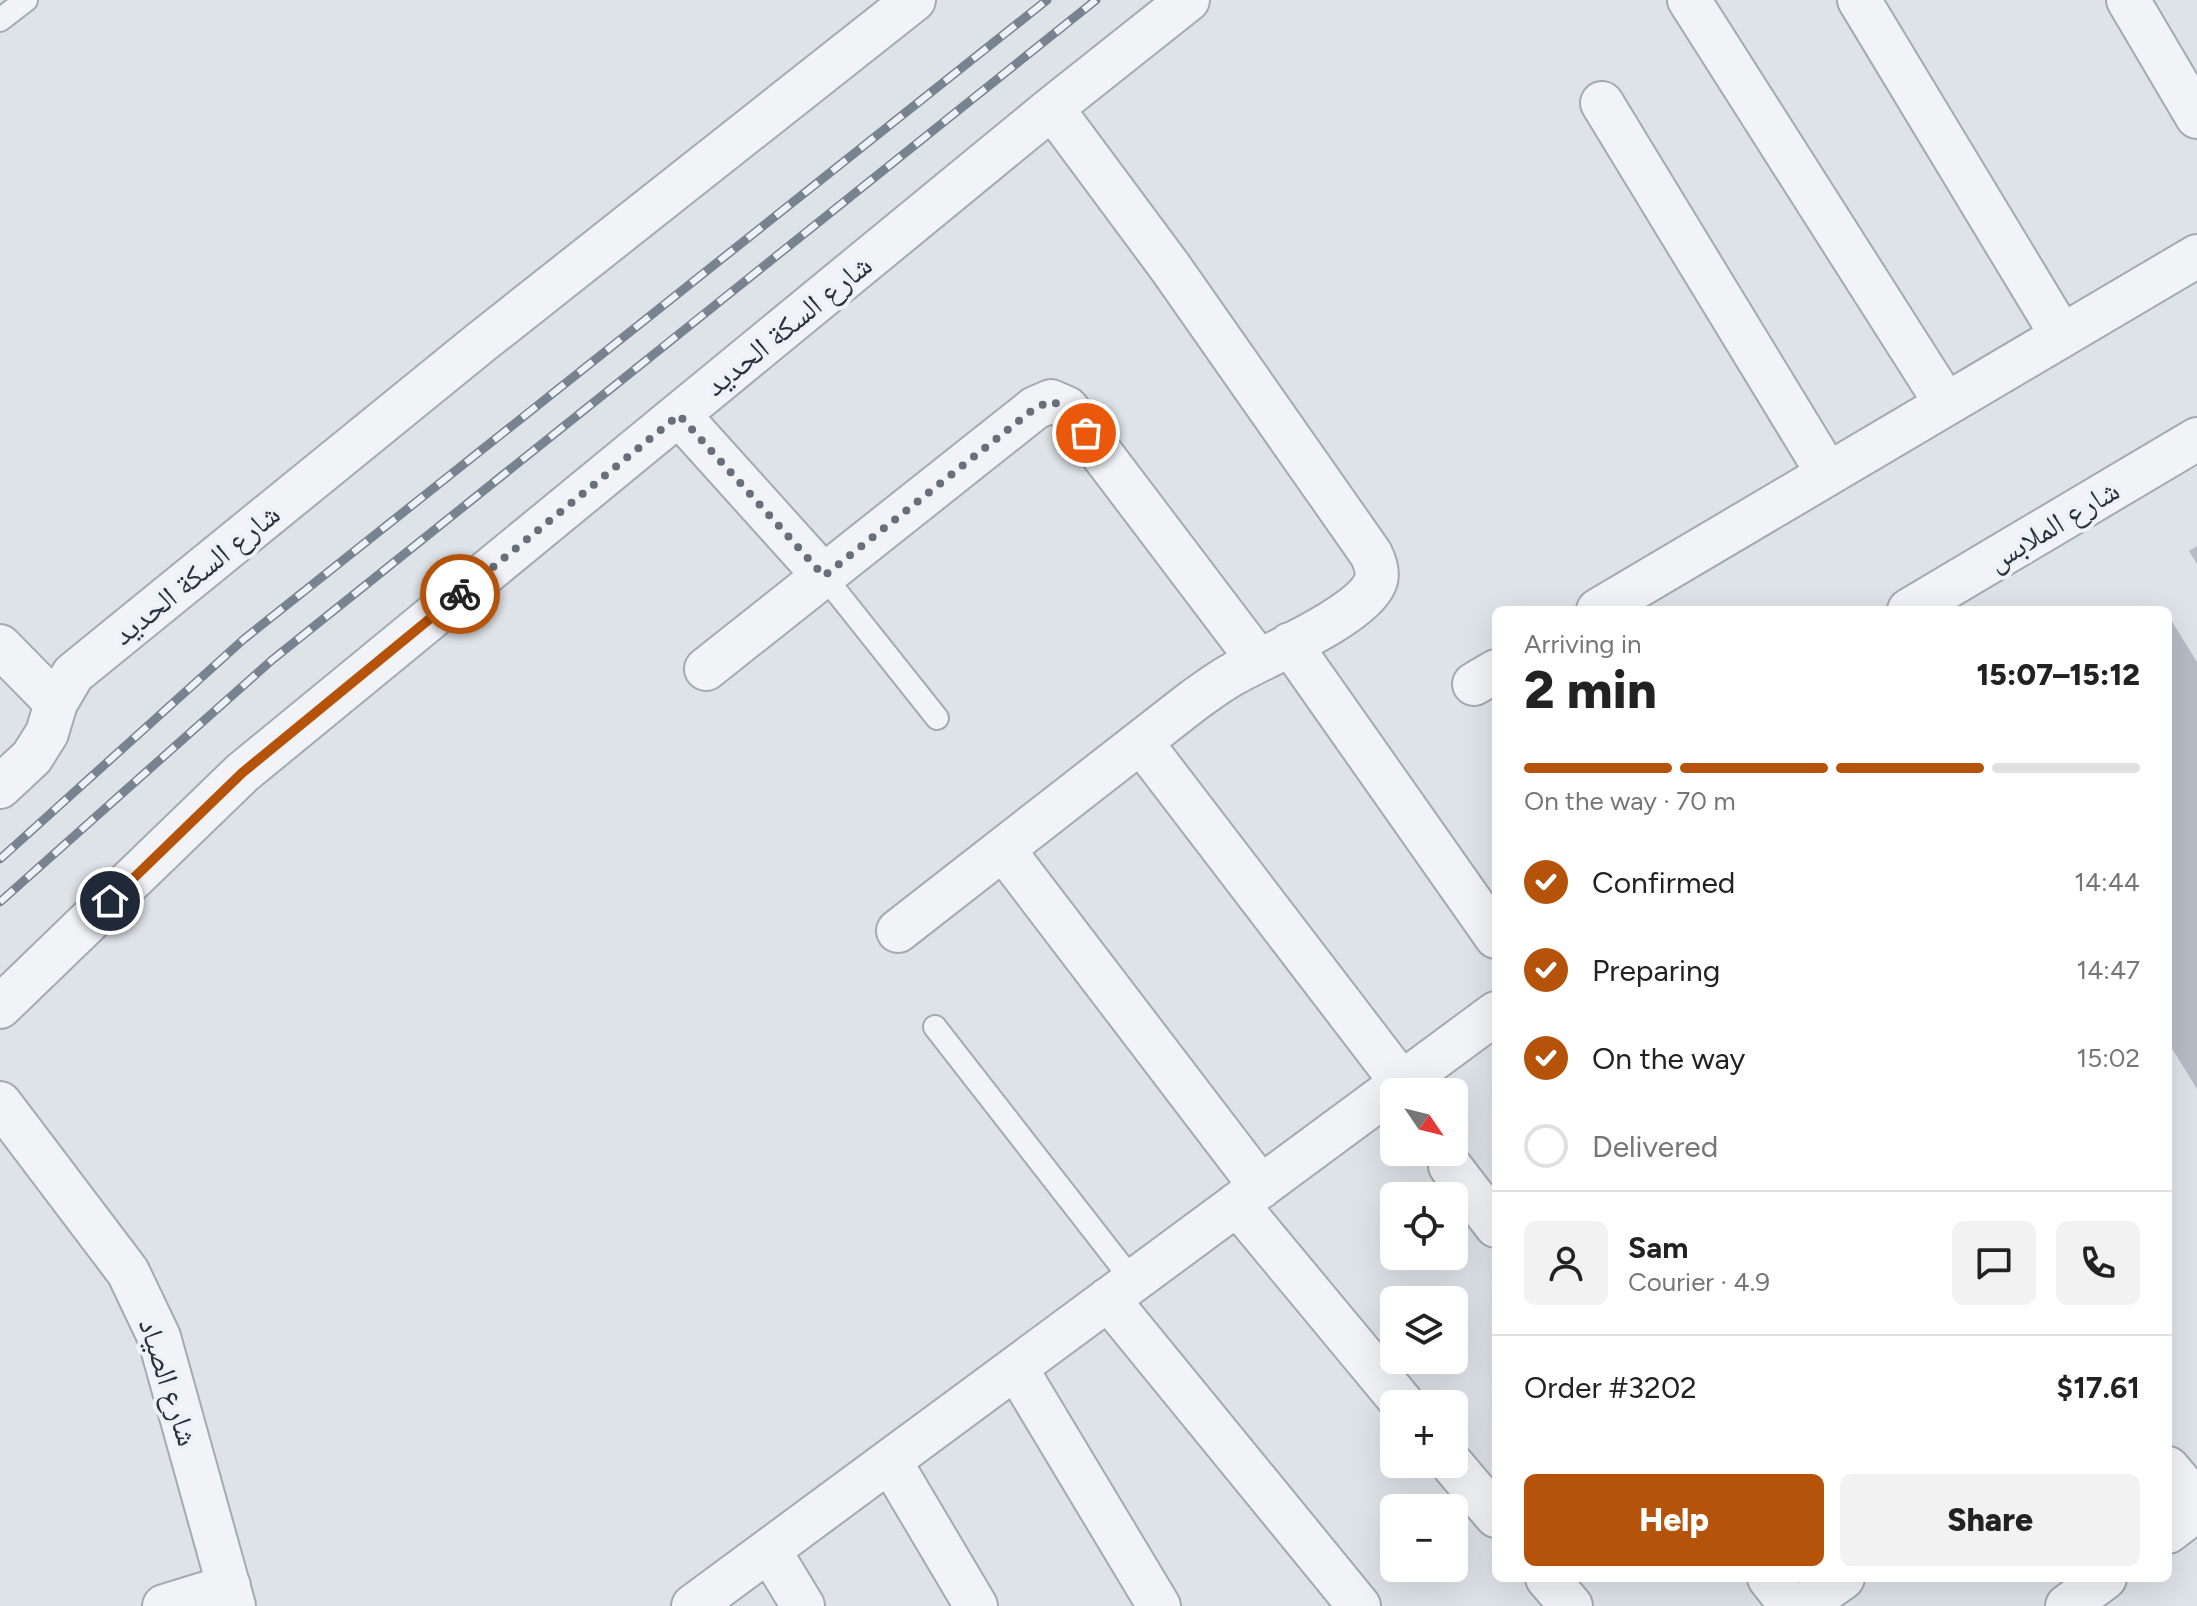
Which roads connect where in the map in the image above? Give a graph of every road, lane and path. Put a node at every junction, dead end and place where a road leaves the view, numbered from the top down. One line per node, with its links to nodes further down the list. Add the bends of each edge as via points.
1 (26, 0): 7 (lane)
2 (914, 0): 23 (street, شارع السكة الحديد, via 73,674)
3 (1188, 0): 9 (street, شارع السكة الحديد)
4 (1689, 0): 13 (street)
5 (1859, 0): 12 (street)
6 (2128, 0): 10 (street)
7 (0, 20)
8 (1602, 103): 16 (street)
9 (1052, 108): 14 (street, شارع السكة الحديد); 21 (street, via 1170,267 1375,563 1376,582 1340,618)
10 (2197, 117)
11 (2197, 256): 12 (street)
12 (2062, 336): 13 (street)
13 (1946, 404): 16 (street)
14 (679, 415): 17 (street); 30 (street, شارع السكة الحديد, via 242,773)
15 (2197, 439): 19 (street, شارع الملابس)
16 (1828, 474): 18 (street)
17 (824, 576): 21 (street, via 1035,408 1051,401 1067,408); 22 (street); 24 (lane)
18 (1605, 606)
19 (1916, 606)
20 (0, 646): 23 (street)
21 (1274, 652): 25 (street, via 1217,684); 29 (street)
22 (706, 669)
23 (56, 703): 26 (street, شارع السكة الحديد, via 32,757)
24 (937, 718)
25 (1141, 742): 27 (street); 33 (street)
26 (0, 787)
27 (1003, 849): 28 (street); 38 (street)
28 (898, 931)
29 (1492, 932)
30 (0, 1007)
31 (1492, 1016): 34 (street)
32 (935, 1027): 40 (lane)
33 (1398, 1078)
34 (1409, 1078)
35 (1380, 1099): 38 (street)
36 (0, 1103): 55 (street, شارع الصياد, via 128,1272 159,1337)
37 (1450, 1166): 39 (street)
38 (1249, 1196): 40 (street); 42 (street)
39 (1492, 1221)
40 (1121, 1290): 41 (street); 61 (street)
41 (1016, 1368): 43 (street); 60 (street)
42 (1393, 1390)
43 (890, 1461): 50 (street); 59 (street)
44 (2172, 1473): 46 (street)
45 (1464, 1478): 48 (street)
46 (2197, 1502)
47 (2197, 1510): 49 (street)
48 (1492, 1511)
49 (2172, 1529)
50 (769, 1550): 57 (street); 58 (street)
51 (1550, 1582): 62 (street)
52 (1772, 1582): 63 (street)
53 (1837, 1582): 64 (street)
54 (2100, 1582): 65 (street)
55 (232, 1596): 56 (street)
56 (164, 1606)
57 (693, 1606)
58 (803, 1606)
59 (976, 1606)
60 (1159, 1606)
61 (1359, 1606)
62 (1571, 1606)
63 (1791, 1606)
64 (1803, 1606)
65 (2067, 1606)

